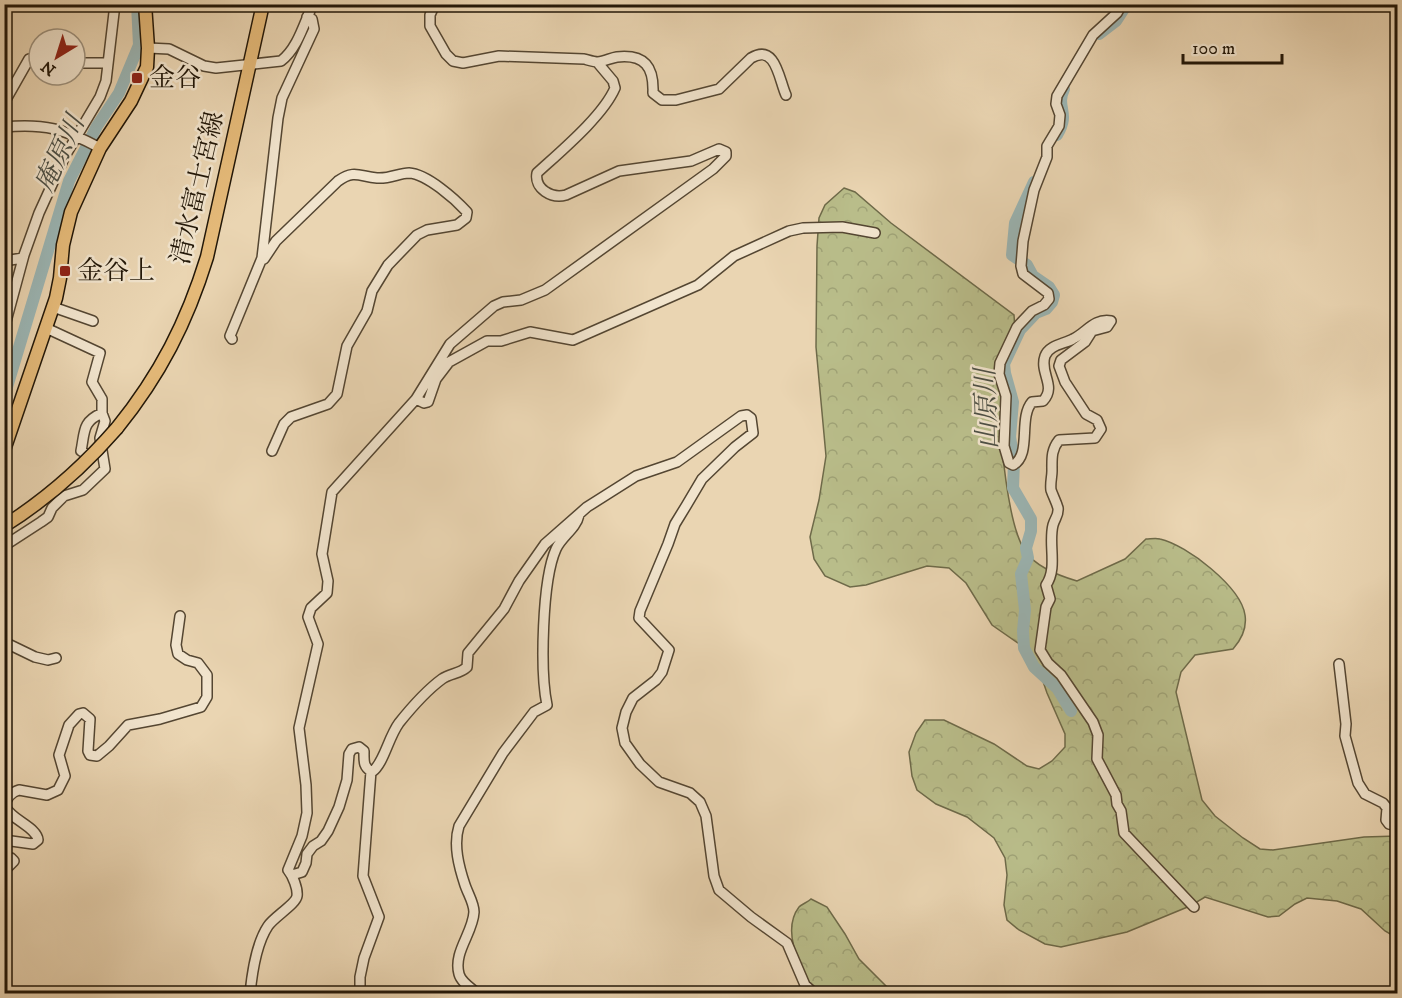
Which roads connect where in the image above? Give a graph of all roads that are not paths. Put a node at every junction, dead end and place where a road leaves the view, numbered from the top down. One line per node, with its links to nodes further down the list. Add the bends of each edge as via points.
1 (115, 4): 12 (street)
2 (145, 4): 8 (main road)
3 (263, 4): 13 (main road, 清水富士宮線)
4 (313, 4): 7 (street)
5 (435, 4): 10 (street, via 430,26 453,61 463,63 500,56)
6 (1122, 4): 46 (street, via 1093,35 1057,96 1059,126 1047,146 1047,157 1034,190 1022,266 1023,274 1048,293 1049,299 1017,327 1000,363 1006,396 1004,446 1009,463 1017,463 1022,456 1028,406 1048,395 1050,385 1044,364 1050,348 1076,338 1089,326 1111,321 1107,327 1092,331 1059,366 1086,414 1097,420 1101,429 1095,438 1059,440 1050,460 1050,487 1058,517 1053,526 1050,580 1046,585 1050,599 1040,650 1093,722 1098,735 1097,759 1116,795 1124,833)
7 (307, 17): 13 (street, via 281,61); 21 (street, via 312,19 314,29 282,98 278,118)
8 (148, 48): 13 (street, via 169,49 216,68); 18 (main road, via 144,76)
9 (27, 61): 15 (street)
10 (597, 62): 14 (street, via 635,56 644,61 653,77 653,93 662,100 676,100 719,89 751,58 764,55 778,69); 28 (street, via 615,88 586,126 537,173 537,183 551,196 566,195 619,171 691,161 719,149 726,156 545,290 494,306 450,344)
11 (87, 63): 12 (street)
12 (107, 63): 17 (street, via 100,97)
13 (249, 64): 34 (main road, 清水富士宮線, bridge, via 200,282 167,357 117,428 48,495)
14 (786, 95)
15 (4, 103)
16 (4, 127): 17 (street, via 42,125)
17 (79, 136): 18 (street); 20 (street, via 53,178)
18 (100, 148): 23 (main road, via 71,212)
19 (875, 233): 28 (street, via 842,227 789,231 734,256 699,285 573,340 530,332 487,341 449,362 436,379 428,402)
20 (23, 258): 22 (street); 26 (street)
21 (262, 258): 27 (street); 31 (street, via 346,175 388,179 409,173 452,198 467,213 457,225 417,235 388,265 347,346 338,394 328,404 291,417)
22 (4, 261)
23 (53, 307): 24 (street); 25 (main road)
24 (93, 321)
25 (46, 328): 29 (street, via 100,353 92,382 102,399); 30 (main road)
26 (4, 329)
27 (232, 339)
28 (416, 399): 45 (street, via 332,492 322,554 327,593 311,608 308,617 318,644 299,728 307,813 288,870)
29 (102, 414): 32 (street, via 86,425 81,451); 35 (street, via 105,421 100,438 105,469 83,490 64,496 48,517)
30 (4, 450)
31 (272, 451)
32 (85, 453)
33 (580, 513): 40 (street, via 544,544 504,609 468,653 463,672 442,679 429,691 399,724 379,767); 49 (street, via 577,523 556,549 547,586 547,705 534,712 503,753 456,836 464,883 474,908 472,927 460,951 458,972); 50 (street, via 636,476 677,462 741,416 751,418 753,433 702,479 675,524 639,618 669,651 656,680 633,698 622,728 625,743 640,765 659,782 690,793 700,802 719,890 787,943 805,985)
34 (4, 526)
35 (4, 546)
36 (180, 616): 42 (street, via 176,650 181,657 202,666 207,675 207,697 201,707 128,724 97,756 88,751 90,719 79,714 69,725 59,755 65,776 58,790 47,795 19,789 6,802 7,810 36,833 38,840 33,844)
37 (4, 642): 38 (street, via 35,657)
38 (56, 657)
39 (1339, 664): 41 (street, via 1345,736 1358,783 1365,794 1387,808 1389,824)
40 (371, 771): 45 (street, via 364,763 364,751 359,747 352,749 347,780 328,831 307,854 302,872); 48 (street, via 363,876 379,917 364,958)
41 (1398, 826)
42 (4, 840)
43 (4, 856): 44 (street, via 14,861)
44 (4, 871)
45 (292, 875): 47 (street, via 298,895 267,927)
46 (1194, 907)
47 (250, 993)
48 (360, 993)
49 (478, 993)
50 (815, 993)

